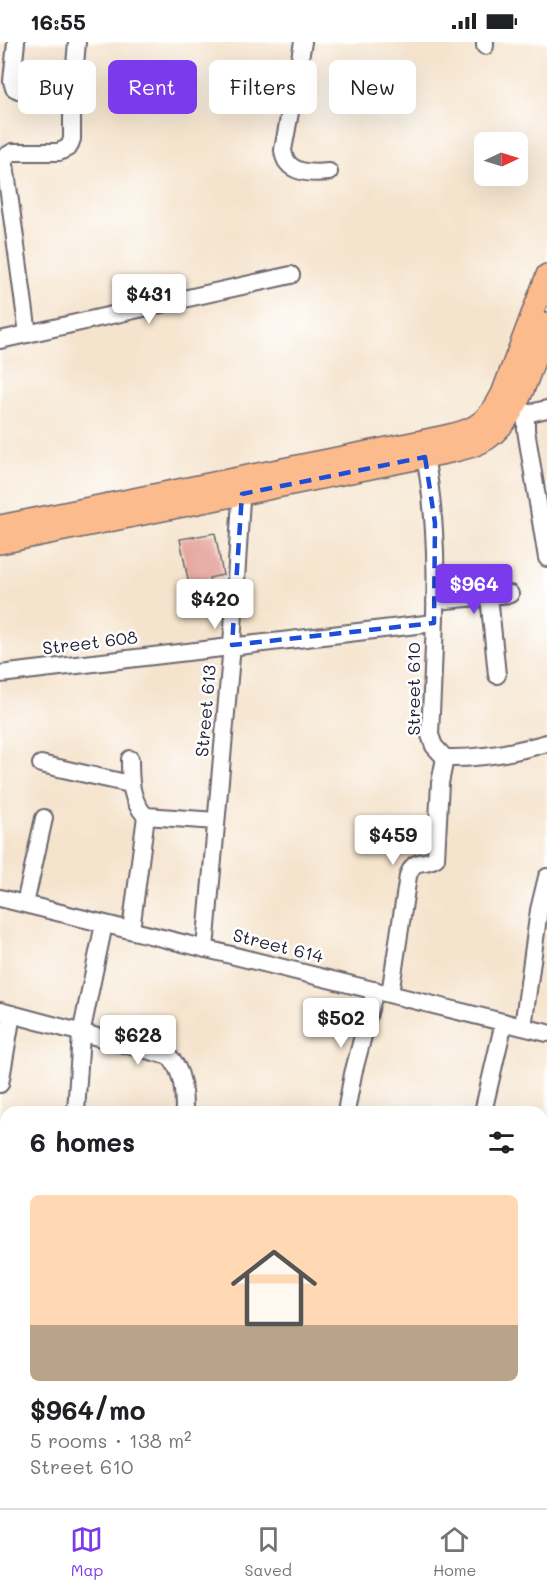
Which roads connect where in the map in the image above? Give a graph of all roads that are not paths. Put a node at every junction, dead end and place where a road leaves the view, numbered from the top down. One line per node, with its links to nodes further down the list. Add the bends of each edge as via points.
1 (16, 42): 5 (street, via 12,81)
2 (77, 42): 4 (street)
3 (303, 42): 7 (street, via 284,159 309,174)
4 (75, 60)
5 (18, 90)
6 (72, 114): 11 (street, via 69,147 59,152 13,152 4,157)
7 (329, 172)
8 (291, 275): 11 (street)
9 (547, 275): 13 (main road)
10 (547, 323): 13 (main road)
11 (28, 334): 12 (street)
12 (0, 340)
13 (515, 404): 14 (street); 15 (main road); 19 (street, via 526,430)
14 (547, 409)
15 (423, 449): 16 (main road); 22 (street, Street 610, via 435,523)
16 (242, 486): 17 (main road); 18 (main road); 24 (street, Street 613)
17 (0, 526)
18 (0, 543)
19 (547, 558)
20 (510, 594): 21 (street)
21 (489, 596): 22 (street); 26 (street)
22 (435, 601): 23 (street, Street 610)
23 (434, 623): 24 (street, Street 608); 28 (street, Street 610, via 430,735)
24 (232, 645): 25 (street, Street 608); 34 (street, Street 613)
25 (0, 674)
26 (497, 675)
27 (547, 743): 28 (street, via 461,759)
28 (445, 758): 41 (street, via 436,858 411,867)
29 (130, 759): 31 (street)
30 (41, 764): 31 (street)
31 (130, 784): 32 (street, via 138,809)
32 (146, 816): 34 (street); 39 (street)
33 (44, 818): 37 (street)
34 (216, 821): 40 (street, Street 613)
35 (547, 877): 44 (street)
36 (0, 898): 37 (street, Street 614)
37 (25, 904): 38 (street, Street 614)
38 (104, 924): 39 (street, Street 614); 46 (street)
39 (131, 930): 40 (street, Street 614)
40 (205, 949): 41 (street, Street 614)
41 (382, 992): 43 (street, Street 614); 50 (street, via 352,1074)
42 (6, 1013): 46 (street); 47 (street)
43 (504, 1022): 44 (street, Street 614); 51 (street)
44 (523, 1027): 45 (street, Street 614)
45 (547, 1033)
46 (81, 1034): 48 (street); 49 (street, via 169,1056 181,1075)
47 (0, 1084)
48 (76, 1106)
49 (184, 1106)
50 (347, 1106)
51 (484, 1106)

